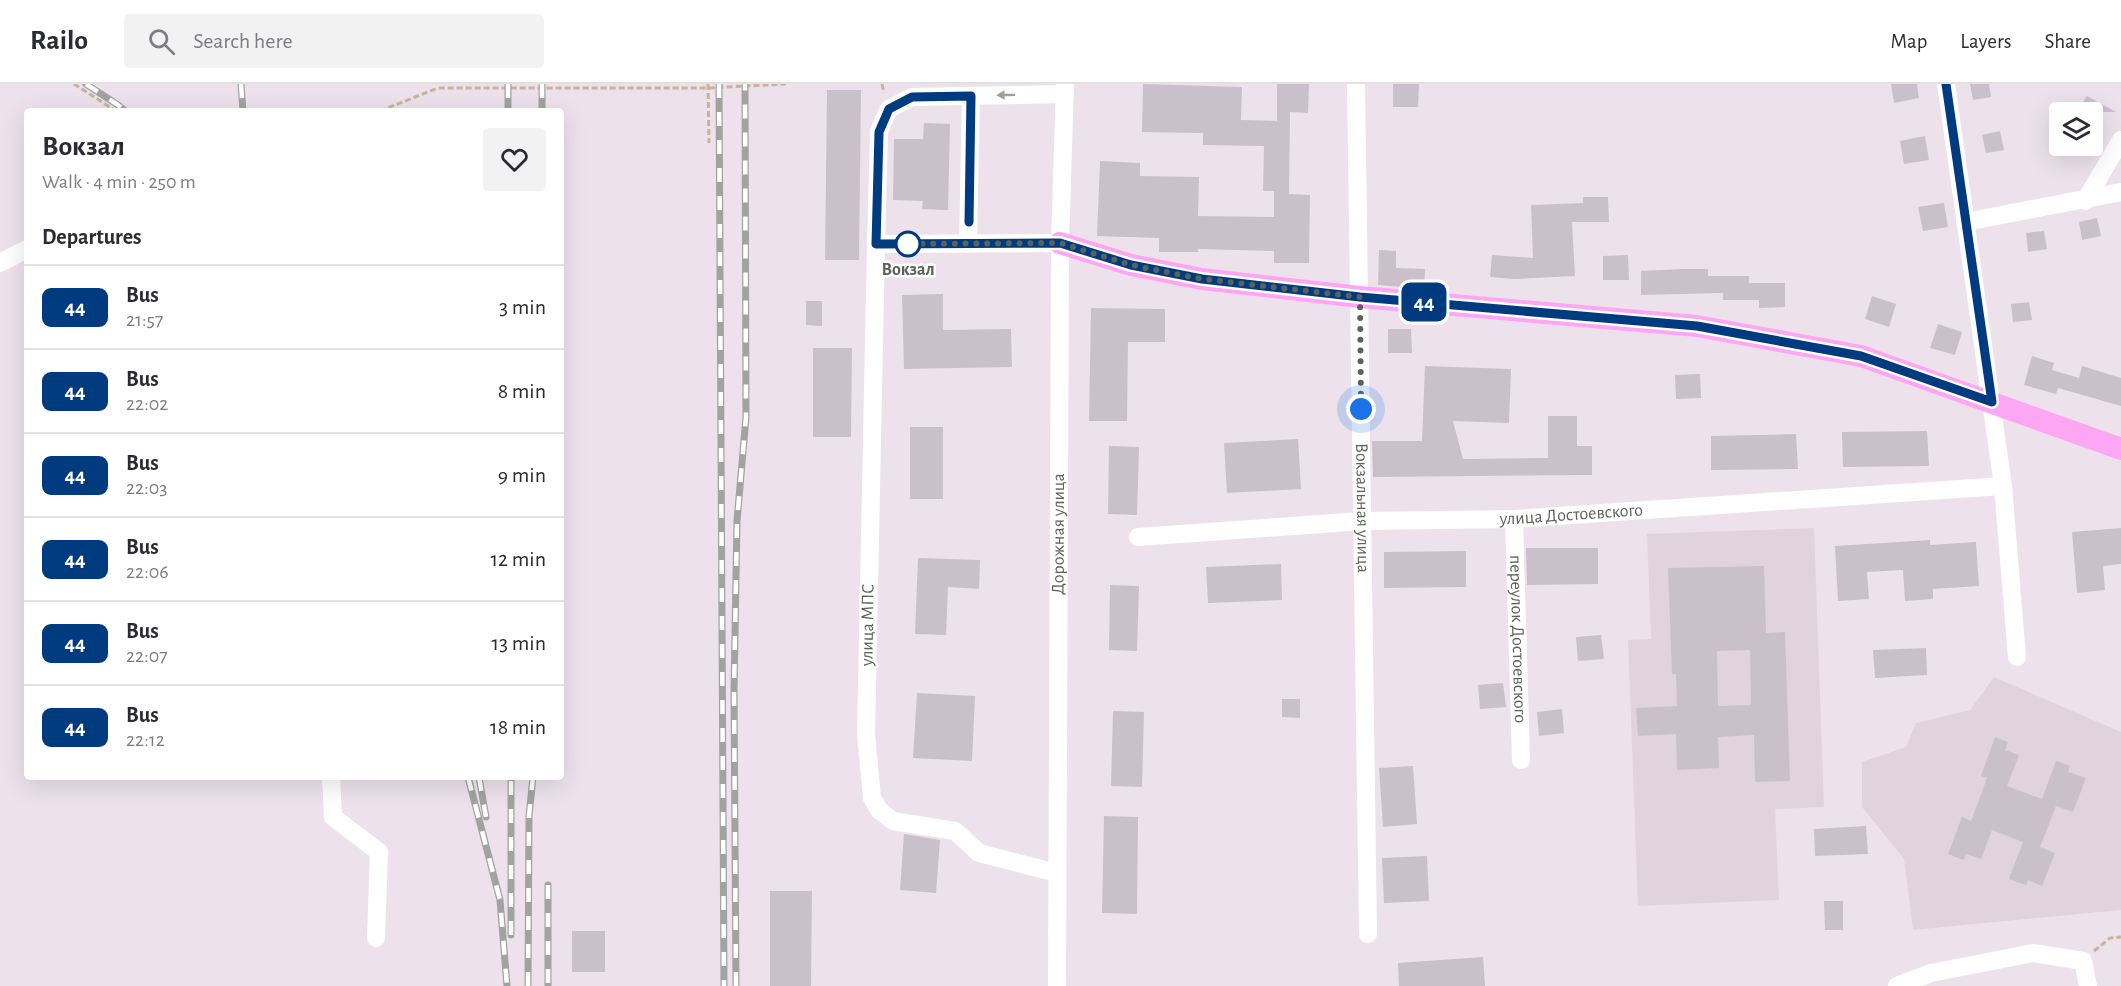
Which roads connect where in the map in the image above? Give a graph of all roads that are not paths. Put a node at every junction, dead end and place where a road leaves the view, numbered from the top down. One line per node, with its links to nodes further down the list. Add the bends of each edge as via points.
1 (1356, 84): 14 (street, Вокзальная улица)
2 (1946, 84): 8 (street)
3 (1065, 89): 4 (street, улица МПС, one-way to 4); 9 (street, Дорожная улица)
4 (971, 96): 10 (street, улица МПС, via 912,97 889,109 879,132); 11 (street)
5 (2121, 141): 7 (street)
6 (2121, 192): 7 (street)
7 (2085, 201): 8 (street)
8 (1965, 222): 15 (street)
9 (1060, 243): 11 (street); 14 (main road, via 1131,265 1202,279); 24 (street, Дорожная улица)
10 (876, 244): 11 (street); 24 (street, улица МПС, via 866,734 872,798 893,821 955,831 979,853)
11 (968, 244)
12 (24, 251): 13 (street)
13 (0, 263)
14 (1360, 297): 15 (main road, via 1697,326 1861,356); 19 (street, Вокзальная улица)
15 (1992, 402): 16 (main road); 17 (street)
16 (2121, 449)
17 (2003, 486): 18 (street, улица Достоевского); 21 (street)
18 (1514, 519): 19 (street, улица Достоевского); 22 (street, переулок Достоевского)
19 (1363, 521): 20 (street, улица Достоевского); 25 (street, Вокзальная улица)
20 (1138, 537)
21 (2017, 657)
22 (1521, 760)
23 (332, 780): 26 (street, via 333,817 379,852)
24 (1057, 873): 27 (street, Дорожная улица)
25 (1368, 934)
26 (376, 938)
27 (1057, 986)
28 (1897, 986): 29 (street, via 1931,973 2033,953 2083,961)
29 (2088, 986)

